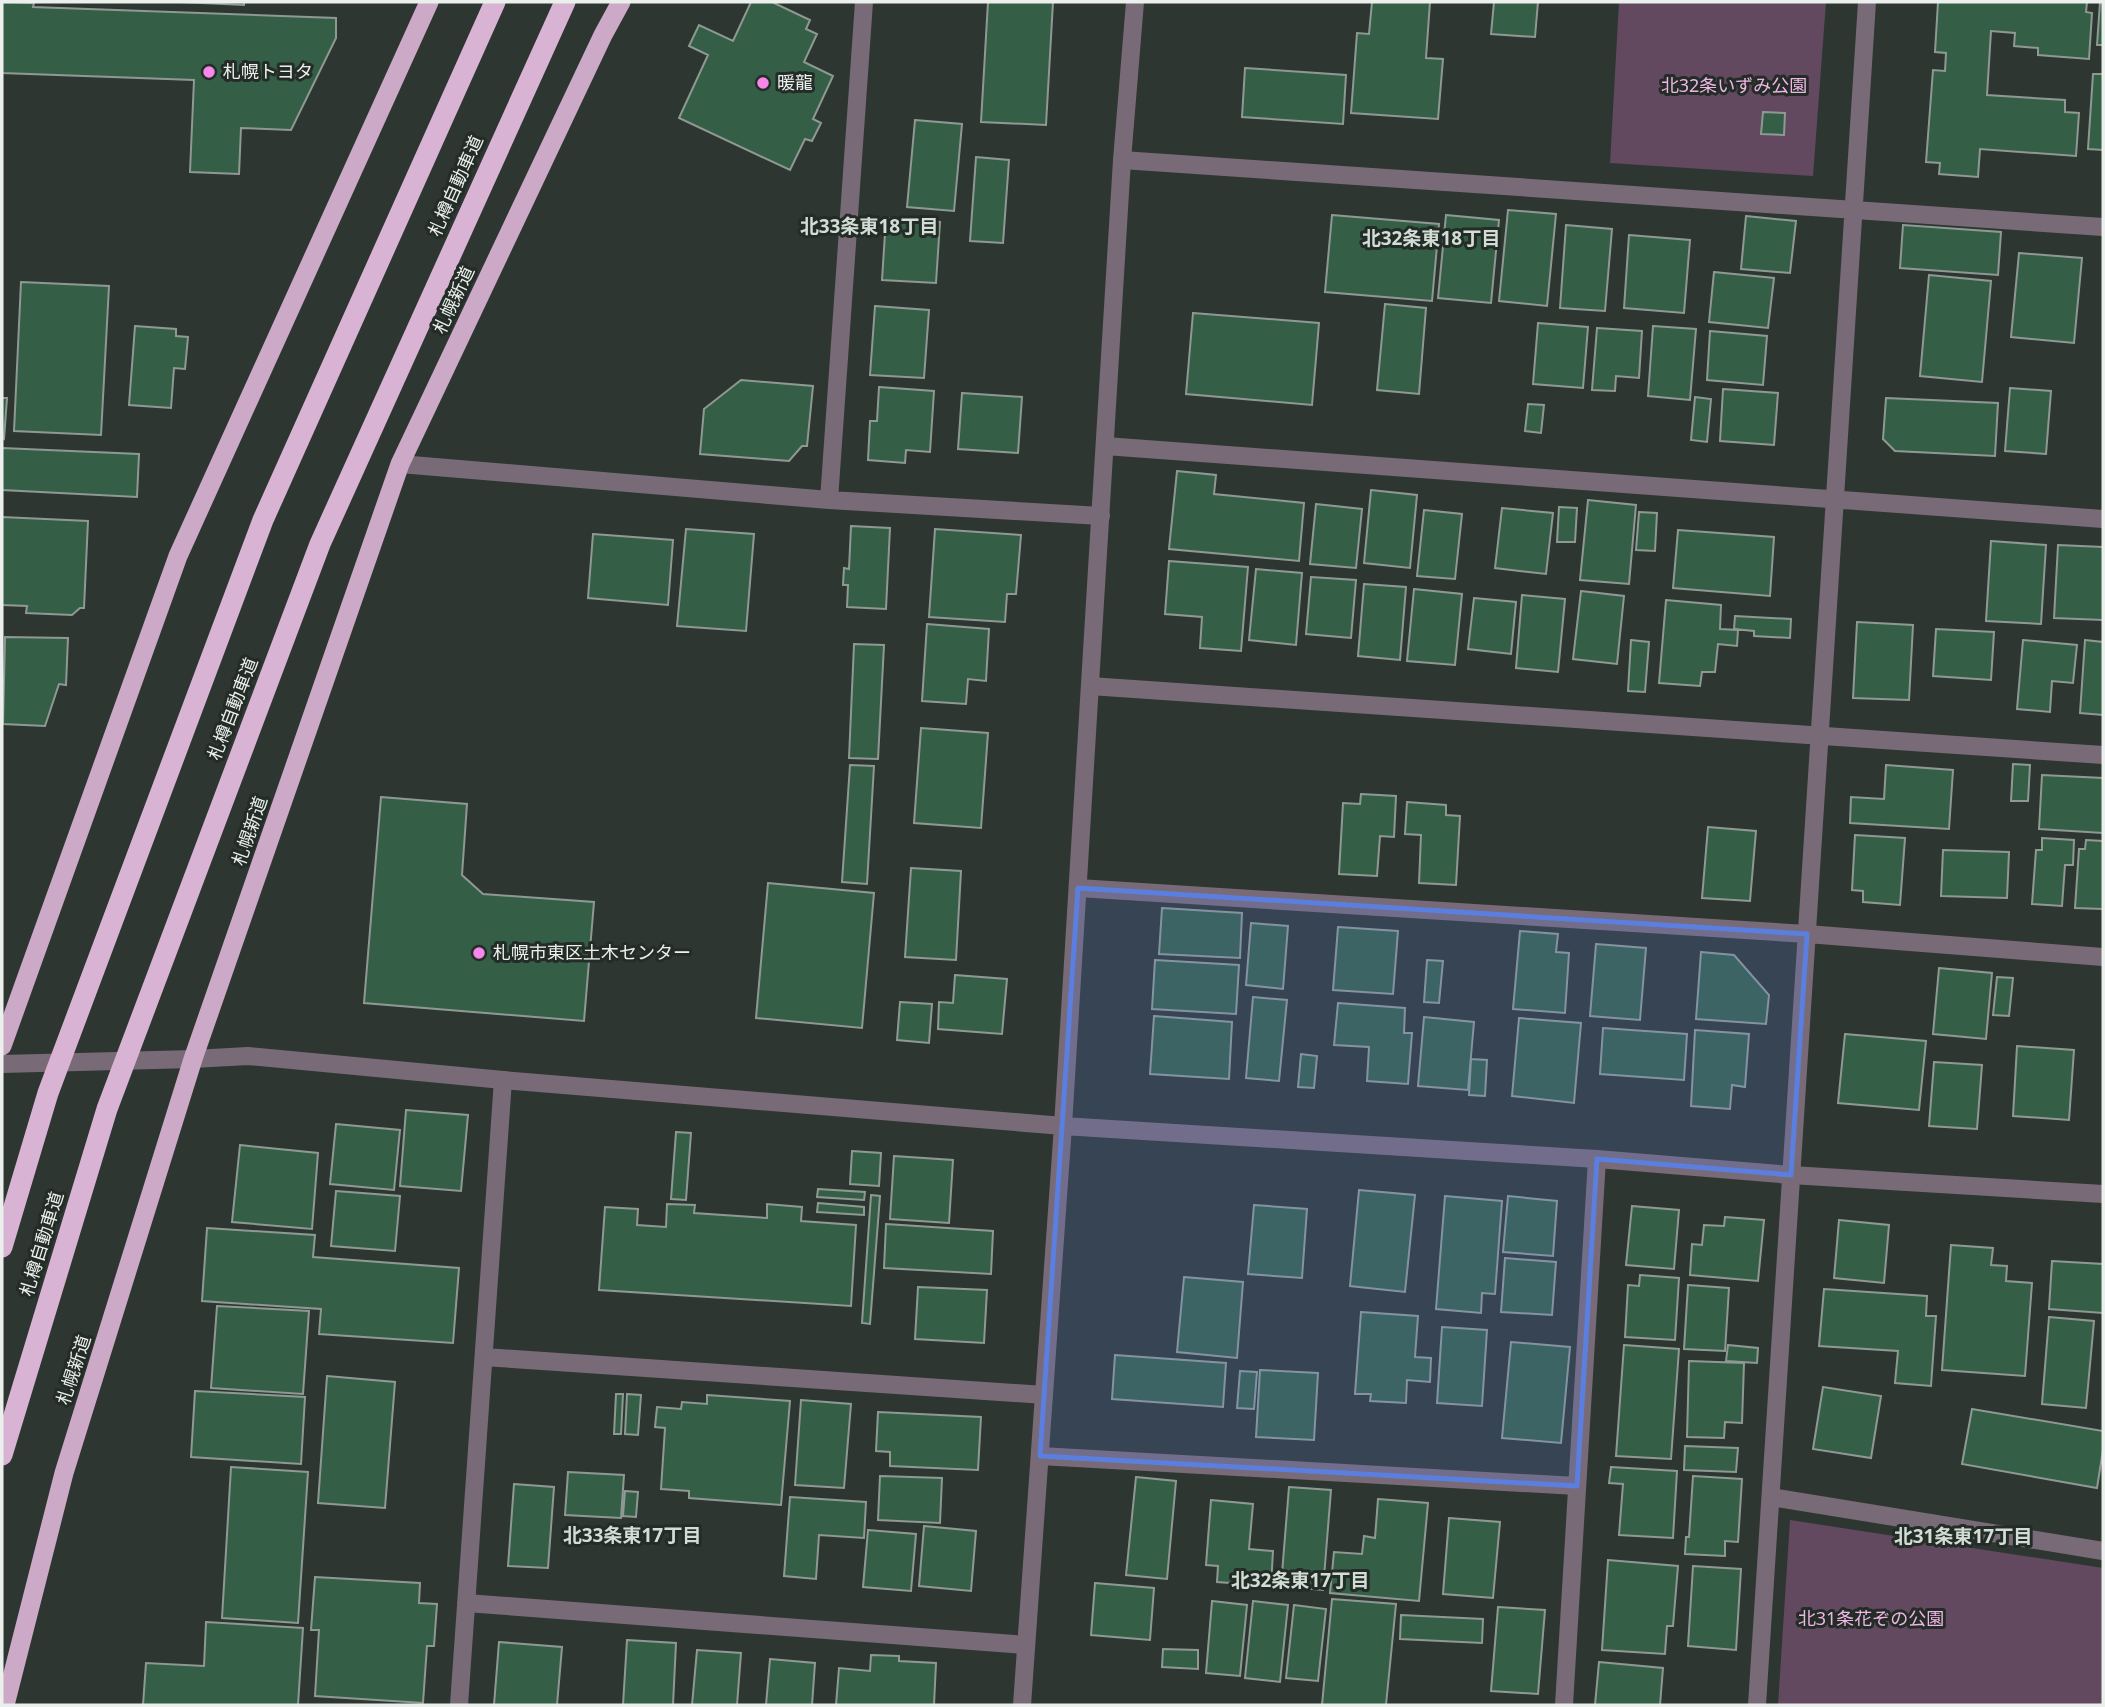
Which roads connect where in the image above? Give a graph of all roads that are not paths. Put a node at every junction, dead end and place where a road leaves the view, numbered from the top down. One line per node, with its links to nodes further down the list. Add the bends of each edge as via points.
1 (429, 2): 23 (highway, via 178,556)
2 (495, 2): 31 (highway, bridge, via 263,520 48,1093)
3 (565, 2): 34 (highway, 札樽自動車道, bridge, via 320,544 107,1109)
4 (621, 2): 12 (highway, 札幌新道)
5 (864, 2): 13 (street)
6 (1135, 2): 8 (street)
7 (1867, 2): 9 (street)
8 (1122, 160): 9 (street); 11 (street)
9 (1854, 210): 10 (street); 14 (street)
10 (2103, 226)
11 (1105, 446): 14 (street); 15 (street)
12 (400, 464): 13 (street); 24 (highway, 札幌新道)
13 (829, 500): 15 (street)
14 (1835, 500): 16 (street); 18 (street)
15 (1101, 516): 17 (street)
16 (2103, 519)
17 (1090, 686): 18 (street); 20 (street)
18 (1820, 736): 19 (street); 21 (street)
19 (2103, 755)
20 (1078, 888): 21 (street); 27 (street)
21 (1807, 934): 22 (street); 29 (street)
22 (2103, 957)
23 (2, 1046)
24 (193, 1059): 25 (street); 26 (street, via 248,1056); 41 (highway, 札幌新道, via 64,1473)
25 (2, 1064)
26 (503, 1080): 27 (street); 32 (street)
27 (1063, 1126): 28 (street); 33 (street)
28 (1597, 1159): 29 (street); 36 (street)
29 (1791, 1174): 30 (street); 37 (street)
30 (2103, 1194)
31 (2, 1247)
32 (484, 1357): 33 (street); 39 (street)
33 (1044, 1395): 35 (street)
34 (2, 1455)
35 (1040, 1456): 36 (street); 40 (street)
36 (1577, 1486): 44 (street)
37 (1771, 1497): 38 (street); 45 (street)
38 (2103, 1551)
39 (467, 1603): 40 (street); 42 (street)
40 (1026, 1644): 43 (street)
41 (5, 1705)
42 (459, 1705)
43 (1022, 1705)
44 (1564, 1705)
45 (1757, 1705)

